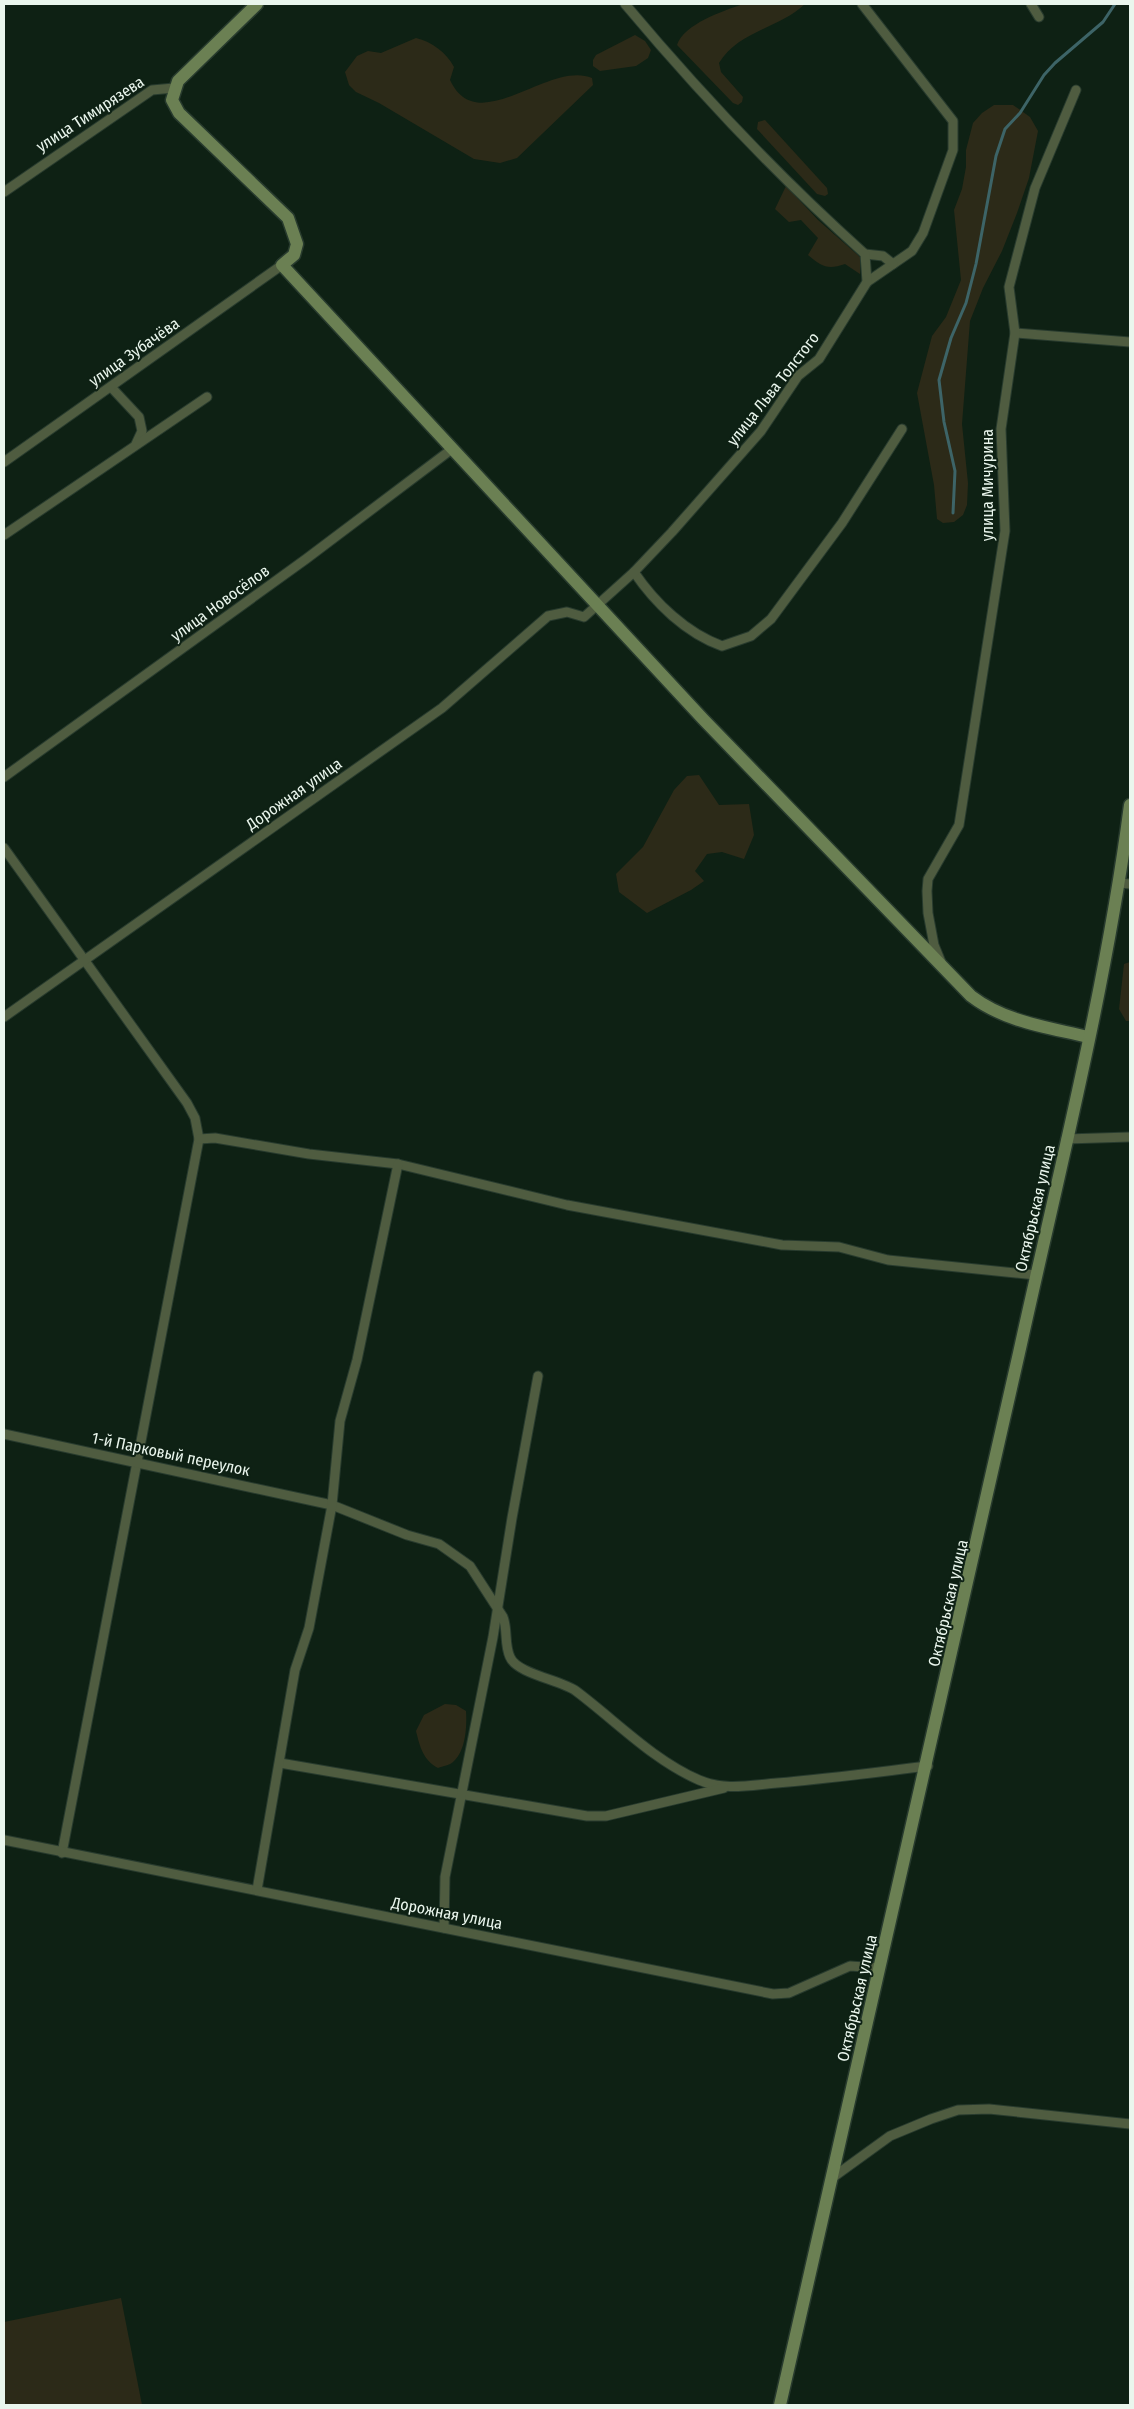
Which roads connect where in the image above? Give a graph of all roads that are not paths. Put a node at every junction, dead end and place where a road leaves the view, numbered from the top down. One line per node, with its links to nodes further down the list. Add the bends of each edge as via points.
1 (257, 4): 6 (street)
2 (625, 4): 9 (street, via 670,57 822,216)
3 (862, 4): 10 (street, via 953,121 953,150 922,233 912,251)
4 (1031, 4): 5 (street)
5 (1039, 17)
6 (174, 88): 8 (street, улица Тимирязева, via 152,90); 11 (street, via 172,100 179,113 288,218 297,244 294,255)
7 (1076, 90): 13 (street, улица Мичурина, via 1035,188 1009,287)
8 (4, 192)
9 (865, 254): 10 (street, via 882,256); 12 (street)
10 (893, 264): 12 (street)
11 (282, 265): 15 (street, улица Зубачёва); 19 (street)
12 (867, 282): 22 (street, улица Льва Толстого, via 819,359 798,376 761,431)
13 (1015, 333): 14 (street); 29 (street, улица Мичурина, via 1002,429 1005,531 959,825 928,879 928,913 934,945)
14 (1130, 342)
15 (111, 387): 18 (street, via 138,417 142,431); 20 (street, улица Зубачёва)
16 (207, 397): 18 (street)
17 (902, 429): 22 (street, via 842,523 771,618 751,636 722,646 702,638 650,594)
18 (136, 444): 21 (street)
19 (452, 449): 23 (street); 24 (street, улица Новосёлов, via 306,559)
20 (4, 462)
21 (4, 534)
22 (634, 572): 23 (street, улица Льва Толстого)
23 (598, 605): 28 (street, Дорожная улица, via 584,616 567,612 548,616 442,708); 29 (street)
24 (4, 777)
25 (1130, 804): 27 (street, Октябрьская улица)
26 (4, 848): 28 (street)
27 (1125, 883): 31 (street, Октябрьская улица)
28 (84, 960): 30 (street, Дорожная улица); 33 (street, via 186,1103 195,1118)
29 (944, 969): 31 (street, via 971,996 996,1012)
30 (4, 1017)
31 (1088, 1037): 34 (street, Октябрьская улица)
32 (1130, 1137): 34 (street)
33 (199, 1139): 35 (street, via 215,1138 309,1154); 39 (street)
34 (1066, 1139): 36 (street, Октябрьская улица)
35 (398, 1164): 36 (street, via 567,1205 782,1245 839,1247 888,1260); 40 (street, via 357,1360 340,1421)
36 (1036, 1275): 43 (street, Октябрьская улица)
37 (538, 1376): 41 (street)
38 (4, 1434): 39 (street, 1-й Парковый переулок)
39 (136, 1461): 40 (street, 1-й Парковый переулок); 47 (street)
40 (332, 1505): 41 (street, 1-й Парковый переулок, via 407,1535 439,1544 470,1566); 42 (street, via 309,1628 295,1670)
41 (498, 1608): 44 (street, via 506,1626 510,1660 520,1668 575,1690 616,1725 677,1768 700,1780); 45 (street)
42 (280, 1763): 45 (street); 48 (street)
43 (928, 1766): 44 (street); 50 (street, Октябрьская улица)
44 (726, 1787): 45 (street, via 606,1816 587,1816)
45 (462, 1794): 49 (street, via 445,1877)
46 (4, 1840): 47 (street, Дорожная улица)
47 (62, 1854): 48 (street, Дорожная улица)
48 (257, 1890): 49 (street, Дорожная улица)
49 (444, 1928): 50 (street, Дорожная улица, via 773,1994 789,1993 850,1966)
50 (880, 1968): 52 (street, Октябрьская улица)
51 (1130, 2124): 52 (street, via 989,2110 958,2110 890,2136)
52 (832, 2178): 53 (street, Октябрьская улица)
53 (780, 2405)

